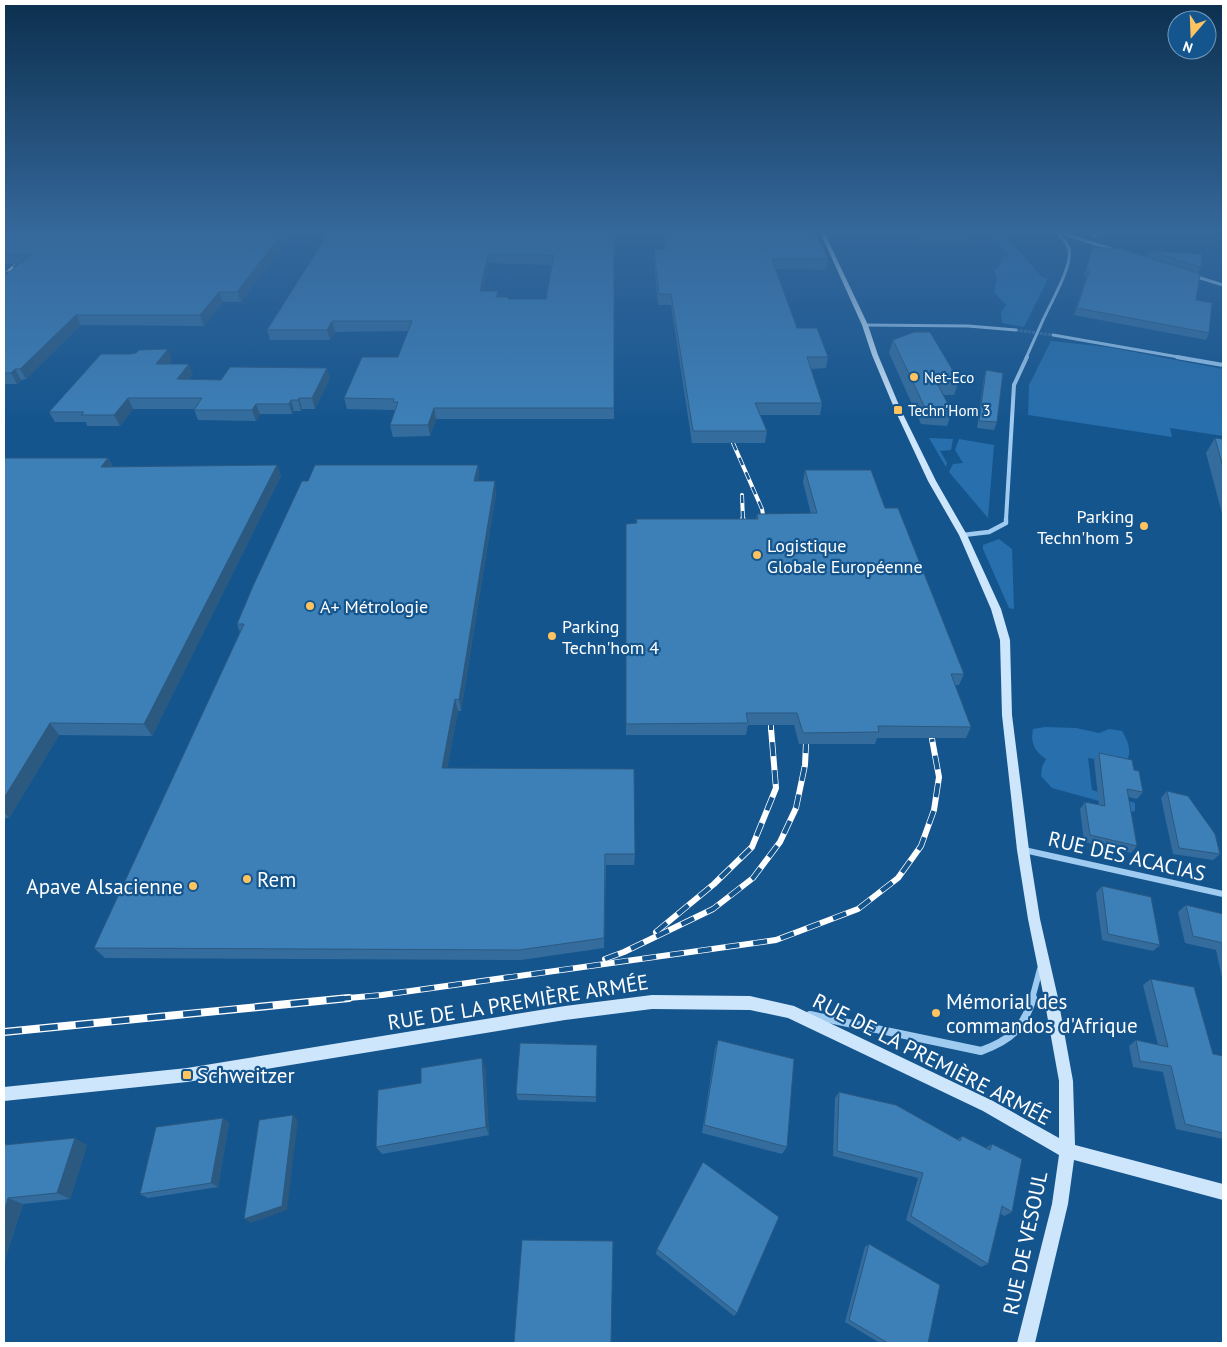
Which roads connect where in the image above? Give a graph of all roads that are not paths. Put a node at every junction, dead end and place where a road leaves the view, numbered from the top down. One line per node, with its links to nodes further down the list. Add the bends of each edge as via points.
1 (852, 295): 3 (street, RUE DE VESOUL)
2 (1054, 295): 7 (street, bridge, via 1014,385 1006,524 989,532)
3 (866, 324): 4 (street); 7 (street, RUE DE VESOUL, via 898,410 933,483)
4 (1016, 330)
5 (1053, 336): 6 (street)
6 (1223, 365)
7 (963, 535): 8 (street, RUE DE VESOUL, via 1006,640 1007,715)
8 (1023, 850): 9 (street, RUE DES ACACIAS); 10 (street, RUE DE VESOUL)
9 (1223, 894)
10 (1042, 961): 11 (street, via 1025,1022 1012,1035 981,1051); 13 (street, RUE DE VESOUL, via 1066,1081)
11 (789, 1011): 12 (street, RUE DE LA PREMIÈRE ARMÉE, via 750,1003 652,1002 565,1013 187,1075); 13 (street, RUE DE LA PREMIÈRE ARMÉE, via 988,1106)
12 (4, 1094)
13 (1067, 1151): 14 (street, RUE DE LA PREMIÈRE ARMÉE); 15 (street, RUE DE VESOUL, via 1060,1204)
14 (1223, 1192)
15 (1026, 1343)

